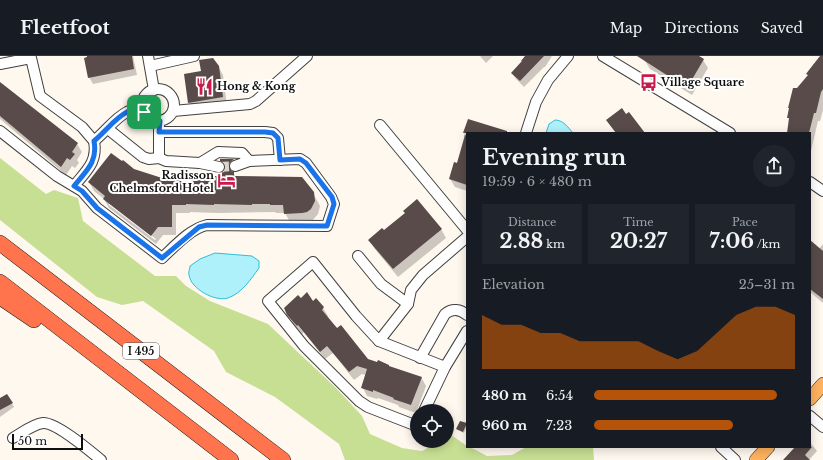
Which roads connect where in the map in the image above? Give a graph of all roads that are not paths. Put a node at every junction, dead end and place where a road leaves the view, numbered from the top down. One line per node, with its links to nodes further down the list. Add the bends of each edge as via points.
1 (194, 56): 5 (street)
2 (307, 56): 10 (street, via 250,104)
3 (568, 56): 16 (street, via 548,80 536,102)
4 (603, 56): 17 (street)
5 (168, 59): 6 (street)
6 (149, 61): 8 (street)
7 (0, 64): 18 (street, via 31,58 40,96 82,127)
8 (154, 90): 9 (street, via 146,95); 10 (street, via 164,91 171,97)
9 (142, 108): 11 (street, via 147,116); 13 (street, via 129,111 117,118)
10 (173, 111): 11 (street, via 168,118)
11 (160, 121): 15 (street)
12 (380, 125): 28 (street)
13 (108, 129): 18 (street); 19 (street, via 143,157)
14 (0, 132): 26 (street)
15 (159, 132): 19 (street); 20 (street, via 273,133 278,138)
16 (526, 132)
17 (728, 132)
18 (94, 141): 26 (street, via 94,160)
19 (159, 158): 22 (street, via 166,161)
20 (280, 160): 21 (street); 26 (street, via 300,159 306,163 332,197 334,204 327,226 207,225 199,227 162,258 97,208)
21 (249, 161): 22 (street, via 242,153 218,152); 23 (street)
22 (200, 163): 24 (street)
23 (235, 166)
24 (219, 167)
25 (811, 183): 27 (street)
26 (74, 186)
27 (823, 190)
28 (466, 229)
29 (466, 238): 34 (street, via 423,275 411,290)
30 (0, 243): 52 (highway, I 495)
31 (358, 256): 34 (street, via 381,284)
32 (0, 282): 44 (highway, I 495)
33 (0, 297): 44 (highway)
34 (408, 304): 37 (street)
35 (466, 313): 38 (street, via 458,309 448,311)
36 (466, 334): 39 (street)
37 (379, 340): 38 (street); 45 (street, via 356,316 313,262 268,301 304,346 359,401)
38 (420, 358): 39 (street)
39 (445, 367): 42 (street)
40 (823, 384): 41 (main road)
41 (811, 398)
42 (427, 404)
43 (811, 417): 46 (street)
44 (178, 420): 51 (highway, I 495)
45 (410, 423)
46 (823, 427)
47 (12, 438): 50 (street, via 38,424 49,423)
48 (722, 448): 53 (street)
49 (767, 448): 54 (main road)
50 (101, 460)
51 (231, 460)
52 (283, 460)
53 (735, 460)
54 (756, 460)

